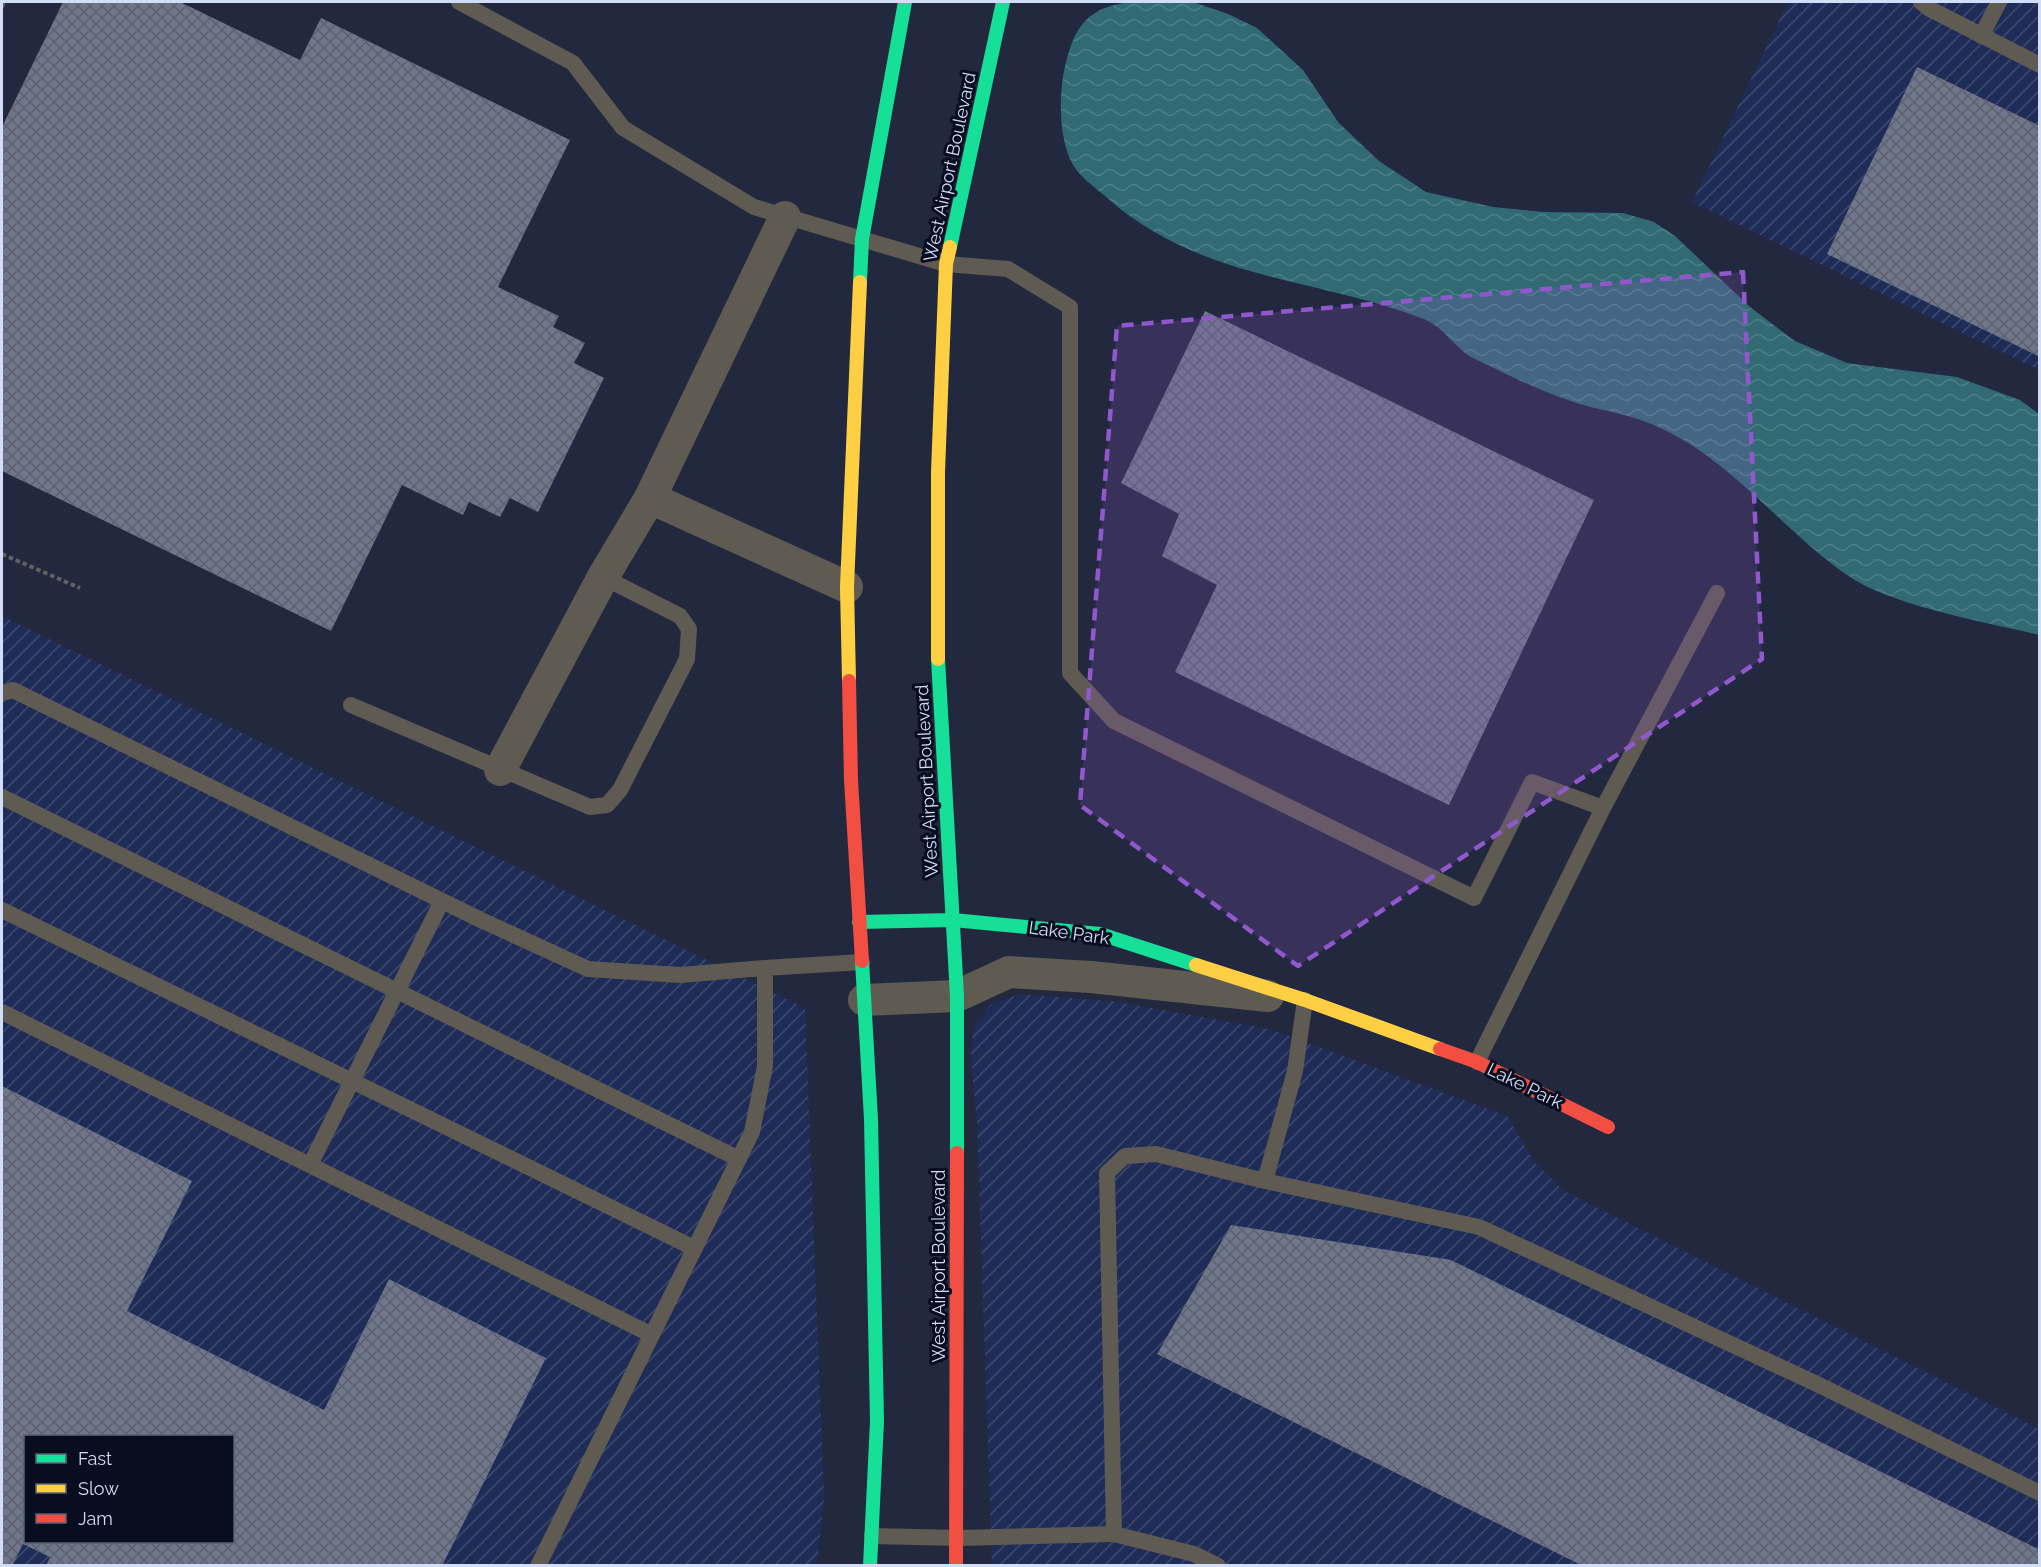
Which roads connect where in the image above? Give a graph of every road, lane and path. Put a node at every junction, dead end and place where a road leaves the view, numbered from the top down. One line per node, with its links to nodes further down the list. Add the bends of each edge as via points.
1 (4, 2): 7 (path)
2 (459, 2): 10 (lane, via 573,63 623,128 754,207)
3 (905, 2): 11 (main road)
4 (1004, 2): 12 (main road, West Airport Boulevard)
5 (1921, 2): 8 (lane)
6 (1999, 2): 8 (lane)
7 (2, 7)
8 (1981, 36): 9 (lane)
9 (2040, 65)
10 (785, 217): 11 (lane); 13 (street)
11 (862, 239): 12 (lane); 16 (main road)
12 (946, 264): 23 (lane, via 1008,269 1070,307 1070,673 1114,721 1474,898 1532,782); 26 (main road, West Airport Boulevard, via 936,628)
13 (651, 498): 15 (street); 16 (street)
14 (2, 554): 17 (path)
15 (603, 577): 21 (street); 21 (lane, via 680,616 689,629 687,659 620,790 608,805 590,807)
16 (847, 587): 27 (main road)
17 (81, 588)
18 (1717, 593): 23 (lane)
19 (2, 693): 24 (lane, via 14,690)
20 (351, 705): 21 (lane)
21 (500, 770)
22 (2, 797): 30 (lane)
23 (1603, 808): 35 (lane)
24 (442, 901): 29 (lane, via 588,969 680,975); 30 (lane)
25 (2, 910): 36 (lane)
26 (953, 920): 27 (main road, Lake Park); 31 (main road, West Airport Boulevard); 33 (main road, Lake Park, via 1100,934)
27 (859, 922): 28 (main road)
28 (862, 962): 29 (lane); 32 (main road)
29 (765, 968): 38 (lane, via 765,1066 752,1132)
30 (396, 991): 36 (lane); 38 (lane)
31 (957, 996): 32 (street, Lake Park); 33 (street, Lake Park, via 1009,972); 46 (main road, West Airport Boulevard)
32 (864, 1000): 45 (main road, via 871,1119 877,1410)
33 (1305, 1000): 35 (main road, Lake Park); 40 (lane, via 1295,1071)
34 (2, 1012): 39 (lane)
35 (1478, 1062): 37 (main road, Lake Park)
36 (352, 1082): 39 (lane); 41 (lane)
37 (1608, 1127)
38 (739, 1159): 41 (lane)
39 (310, 1165): 42 (lane)
40 (1264, 1181): 43 (lane, via 1479,1227); 44 (lane, via 1156,1155 1125,1156 1107,1173)
41 (694, 1248): 42 (lane)
42 (652, 1335): 47 (lane)
43 (2040, 1493)
44 (1114, 1534): 46 (lane); 50 (lane, via 1194,1554)
45 (872, 1536): 46 (lane); 48 (main road)
46 (958, 1538): 49 (main road, West Airport Boulevard)
47 (538, 1566)
48 (870, 1566)
49 (956, 1566)
50 (1218, 1566)

